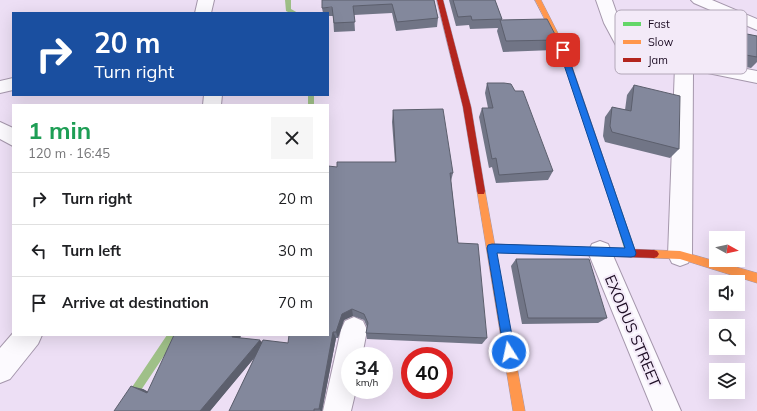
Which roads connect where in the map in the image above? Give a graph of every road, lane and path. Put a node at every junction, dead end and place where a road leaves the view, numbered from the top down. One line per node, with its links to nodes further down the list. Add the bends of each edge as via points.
1 (206, 0): 7 (street)
2 (440, 0): 18 (street, via 467,108)
3 (538, 0): 20 (street, via 563,50)
4 (604, 0): 10 (street)
5 (699, 0): 6 (street)
6 (722, 10)
7 (203, 12)
8 (747, 21): 9 (street)
9 (757, 25)
10 (615, 29)
11 (684, 74): 21 (street)
12 (740, 74): 13 (street)
13 (757, 77)
14 (12, 84): 15 (street)
15 (0, 87)
16 (0, 129): 17 (street)
17 (12, 137)
18 (492, 248): 19 (street); 27 (street)
19 (600, 252): 20 (street); 28 (street, EXODUS STREET)
20 (631, 253): 21 (street)
21 (680, 255): 22 (street)
22 (757, 278)
23 (354, 330): 26 (street)
24 (28, 336): 25 (street)
25 (0, 369)
26 (337, 411)
27 (519, 411)
28 (667, 411)

